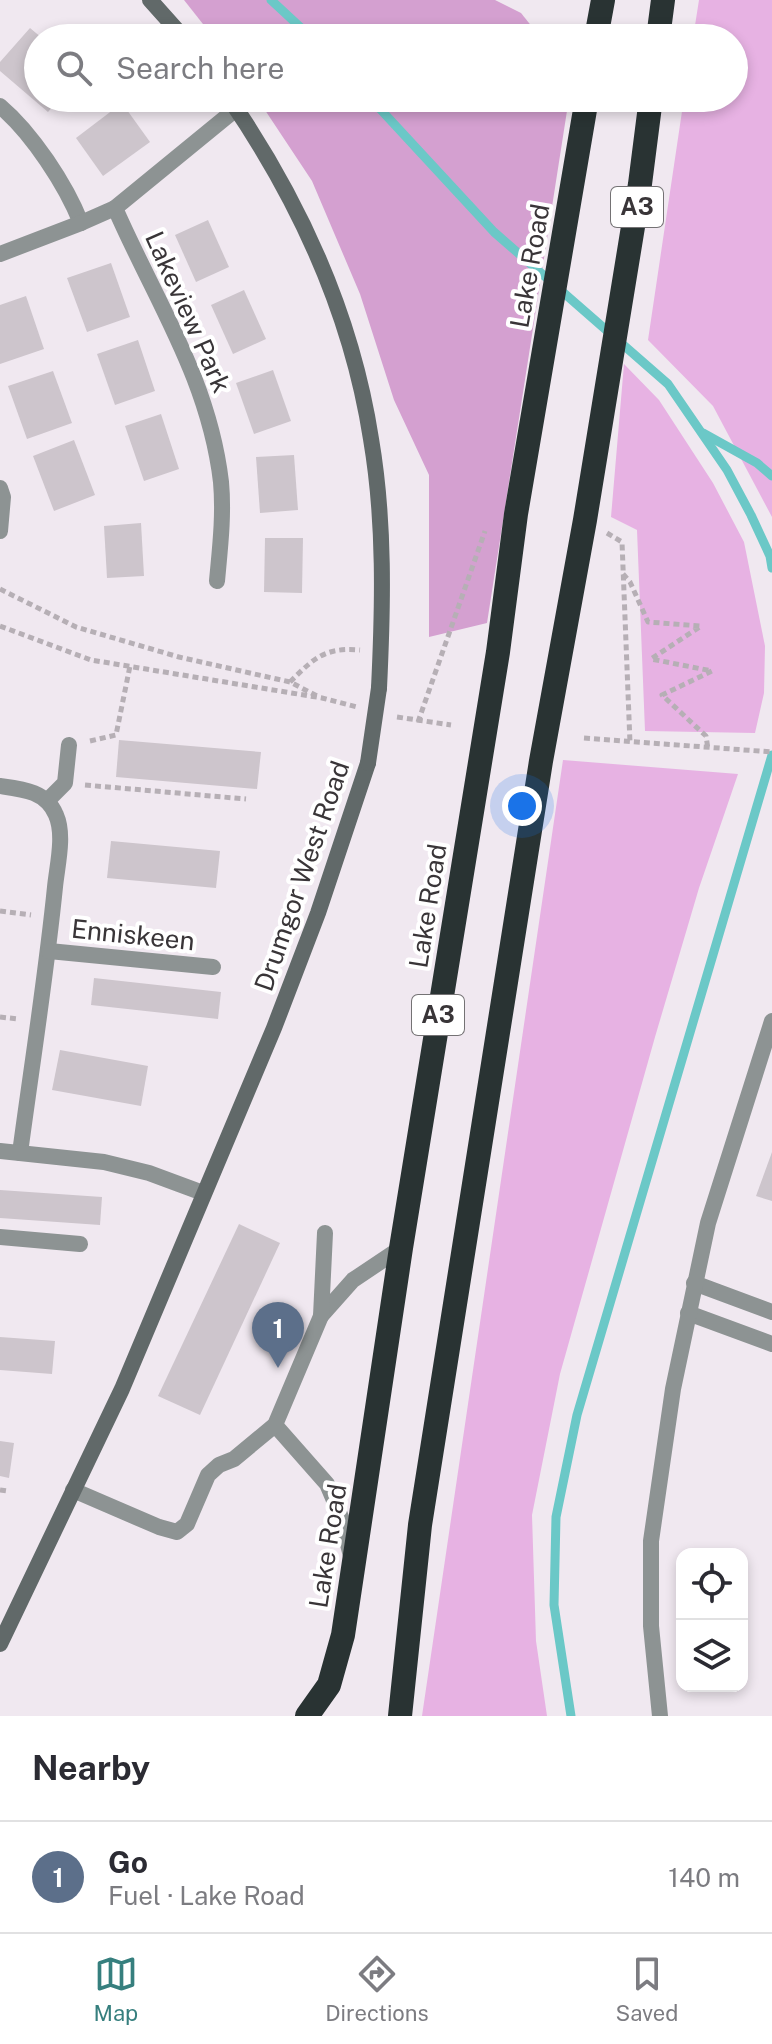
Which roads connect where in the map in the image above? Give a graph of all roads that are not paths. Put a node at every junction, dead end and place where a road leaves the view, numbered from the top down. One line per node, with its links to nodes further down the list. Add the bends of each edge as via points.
1 (150, 0): 4 (street)
2 (603, 0): 5 (highway)
3 (663, 0): 6 (highway)
4 (171, 24)
5 (599, 24)
6 (660, 24)
7 (0, 106): 13 (street, via 27,135)
8 (222, 112): 12 (street, Lakeview Park)
9 (238, 112): 26 (street, Drumgor West Road, bridge, via 306,229 357,371 372,439 378,503 381,652 368,763 274,1028)
10 (585, 112): 30 (highway, Lake Road / A3)
11 (649, 112): 41 (highway, A3, via 420,1525)
12 (115, 208): 13 (street, Lakeview Park); 17 (street, Lakeview Park, via 194,372 210,425 221,483)
13 (81, 223): 14 (street, Lakeview Park)
14 (0, 254)
15 (0, 488): 16 (street)
16 (0, 531)
17 (217, 581)
18 (69, 745): 20 (street, via 65,783)
19 (0, 786): 20 (street, via 30,790)
20 (47, 801): 21 (street, Enniskeen, via 57,815 60,834)
21 (49, 951): 22 (street, Enniskeen); 25 (street, Enniskeen)
22 (213, 967)
23 (772, 1021): 31 (street)
24 (0, 1151): 25 (street)
25 (20, 1153): 26 (street, via 104,1162)
26 (203, 1193): 37 (street, Drumgor West Road, via 122,1389)
27 (325, 1233): 34 (street)
28 (0, 1237): 29 (street)
29 (80, 1244)
30 (401, 1248): 34 (street, via 353,1280); 38 (highway, Lake Road / A3)
31 (694, 1283): 32 (street); 33 (street)
32 (772, 1312)
33 (688, 1313): 35 (street); 42 (street, via 651,1541 651,1626)
34 (321, 1316): 36 (street)
35 (772, 1344)
36 (275, 1425): 37 (street, via 208,1475 187,1524 177,1532); 38 (street, via 327,1484)
37 (73, 1490): 39 (street, Drumgor West Road)
38 (353, 1566): 40 (highway, Lake Road / A3, via 329,1685)
39 (0, 1644)
40 (307, 1716)
41 (400, 1716)
42 (660, 1716)

